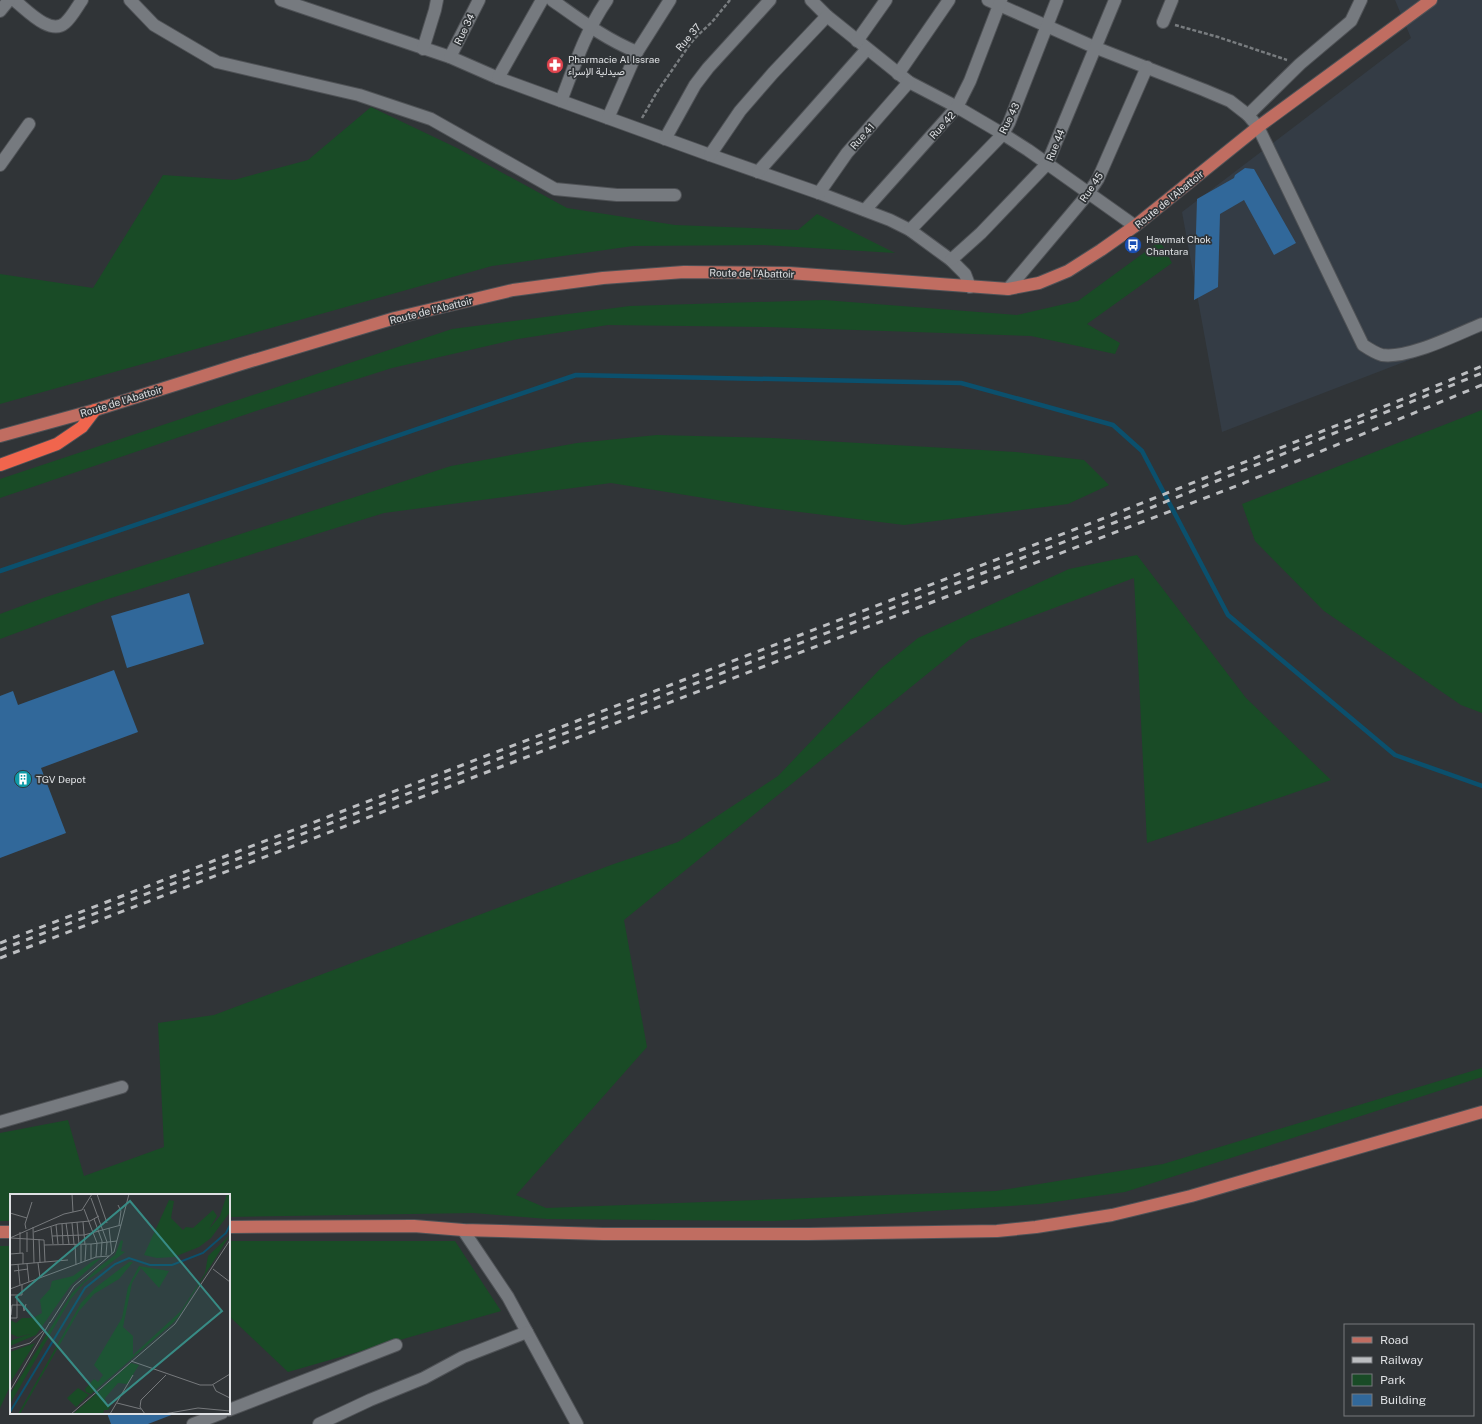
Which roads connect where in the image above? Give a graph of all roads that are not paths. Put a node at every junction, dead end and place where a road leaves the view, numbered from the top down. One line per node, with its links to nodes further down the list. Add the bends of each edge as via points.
1 (9, 0): 24 (street)
2 (14, 0): 3 (street, via 42,23 54,27 65,23)
3 (82, 0)
4 (130, 0): 52 (street, via 154,25 217,62 359,95 431,119 555,189)
5 (281, 0): 23 (street)
6 (437, 0): 31 (street)
7 (479, 0): 33 (street, Rue 34)
8 (542, 0): 36 (street)
9 (552, 0): 28 (street)
10 (607, 0): 28 (street)
11 (670, 0): 32 (street)
12 (770, 0): 45 (street, via 708,68)
13 (886, 0): 29 (street)
14 (949, 0): 35 (street)
15 (988, 0): 22 (street)
16 (1057, 0): 27 (street, Rue 43)
17 (1115, 0): 30 (street, Rue 44)
18 (1172, 0): 26 (street)
19 (1361, 0): 40 (street, via 1351,21 1300,64)
20 (1432, 0): 43 (main road, Route de l’Abattoir)
21 (815, 2): 25 (street)
22 (1000, 3): 27 (street); 39 (street, Rue 42)
23 (308, 4): 31 (street)
24 (0, 11)
25 (827, 16): 29 (street); 46 (street, via 772,73 740,111)
26 (1163, 22)
27 (1047, 26): 30 (street); 44 (street, Rue 43, via 1009,123)
28 (591, 28): 32 (street); 38 (street)
29 (862, 45): 35 (street); 49 (street)
30 (1094, 47): 34 (street); 47 (street, Rue 44)
31 (423, 49): 33 (street)
32 (637, 52): 41 (street)
33 (450, 57): 36 (street)
34 (1146, 67): 40 (street, via 1230,101); 51 (street, Rue 45, via 1104,167)
35 (898, 74): 37 (street)
36 (498, 78): 38 (street)
37 (909, 82): 39 (street); 50 (street, Rue 41, via 847,153)
38 (561, 101): 41 (street)
39 (958, 107): 44 (street); 53 (street, Rue 42)
40 (1248, 115): 43 (street)
41 (608, 118): 45 (street)
42 (29, 124): 48 (street)
43 (1258, 127): 54 (main road, Route de l’Abattoir); 59 (street, via 1362,346 1381,354 1392,355 1418,350)
44 (1002, 134): 47 (street); 55 (street, Rue 43)
45 (665, 140): 46 (street)
46 (710, 156): 49 (street)
47 (1047, 164): 51 (street); 56 (street, Rue 44, via 981,233)
48 (0, 165)
49 (758, 172): 50 (street)
50 (819, 193): 53 (street)
51 (1088, 194): 54 (street); 58 (street, Rue 45)
52 (675, 195)
53 (865, 210): 55 (street)
54 (1135, 226): 58 (main road, Route de l’Abattoir, via 1068,271 1039,283)
55 (910, 230): 56 (street)
56 (951, 260): 57 (street, via 965,274)
57 (970, 287): 58 (main road, Route de l’Abattoir); 60 (main road, Route de l’Abattoir, via 789,273 684,272 603,278 513,290 395,318)
58 (1008, 289)
59 (1482, 324)
60 (95, 410): 61 (main road, Route de l’Abattoir); 62 (highway, via 82,427 57,444)
61 (0, 436)
62 (0, 465)
63 (122, 1087): 65 (street)
64 (1482, 1112): 67 (main road, via 1191,1196 1112,1215 1036,1227 997,1231 809,1234 603,1234)
65 (0, 1122)
66 (230, 1227): 67 (main road, via 414,1226)
67 (463, 1230): 68 (street, via 508,1297)
68 (527, 1332): 73 (street, via 463,1357 424,1378); 74 (street)
69 (396, 1345): 70 (street)
70 (230, 1410)
71 (219, 1414): 72 (street)
72 (193, 1424)
73 (319, 1424)
74 (577, 1424)

